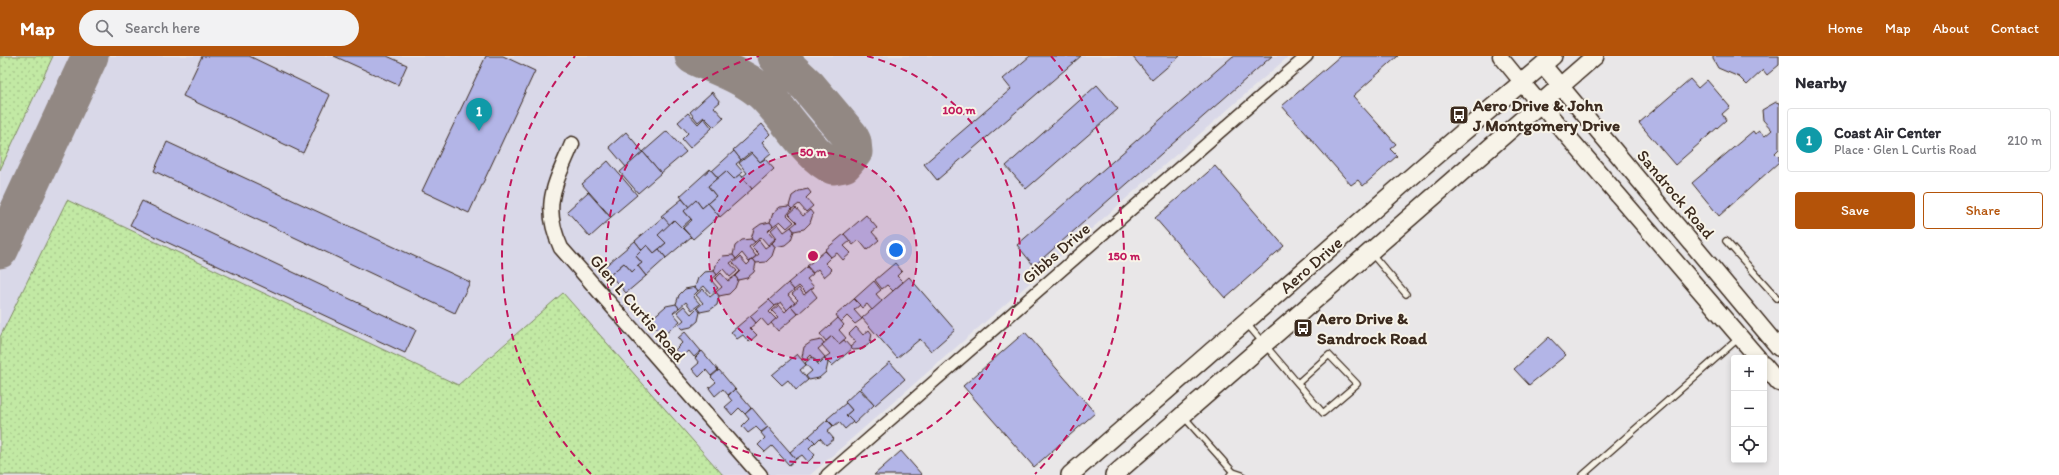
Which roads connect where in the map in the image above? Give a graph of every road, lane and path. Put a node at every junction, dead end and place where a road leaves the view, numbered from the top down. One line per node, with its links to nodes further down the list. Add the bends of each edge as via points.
1 (1307, 56): 24 (street, Gibbs Drive)
2 (1500, 56): 5 (street)
3 (1595, 56): 6 (main road, Aero Drive)
4 (1544, 59): 5 (main road, Aero Drive); 6 (main road, Sandrock Road)
5 (1522, 82): 7 (main road); 13 (main road, Aero Drive)
6 (1560, 86): 7 (main road, Aero Drive); 16 (main road, Sandrock Road)
7 (1540, 104): 10 (main road, Aero Drive); 14 (main road)
8 (572, 144): 23 (street, Glen L Curtis Road, via 552,194 554,232 561,248)
9 (1726, 240): 12 (lane)
10 (1369, 252): 11 (lane); 15 (main road, Aero Drive)
11 (1406, 294)
12 (1777, 298)
13 (1245, 322): 15 (lane); 25 (main road, Aero Drive)
14 (1740, 338): 17 (main road); 28 (lane)
15 (1264, 344): 20 (lane); 21 (main road, Aero Drive)
16 (1779, 348)
17 (1755, 355)
18 (1767, 368): 19 (main road)
19 (1779, 382)
20 (1298, 383): 20 (lane, via 1324,413 1357,384 1329,355)
21 (1182, 416): 22 (lane); 26 (main road, Aero Drive)
22 (1231, 474): 27 (lane)
23 (760, 475)
24 (827, 475)
25 (1070, 475)
26 (1114, 475)
27 (1242, 475)
28 (1583, 475)

